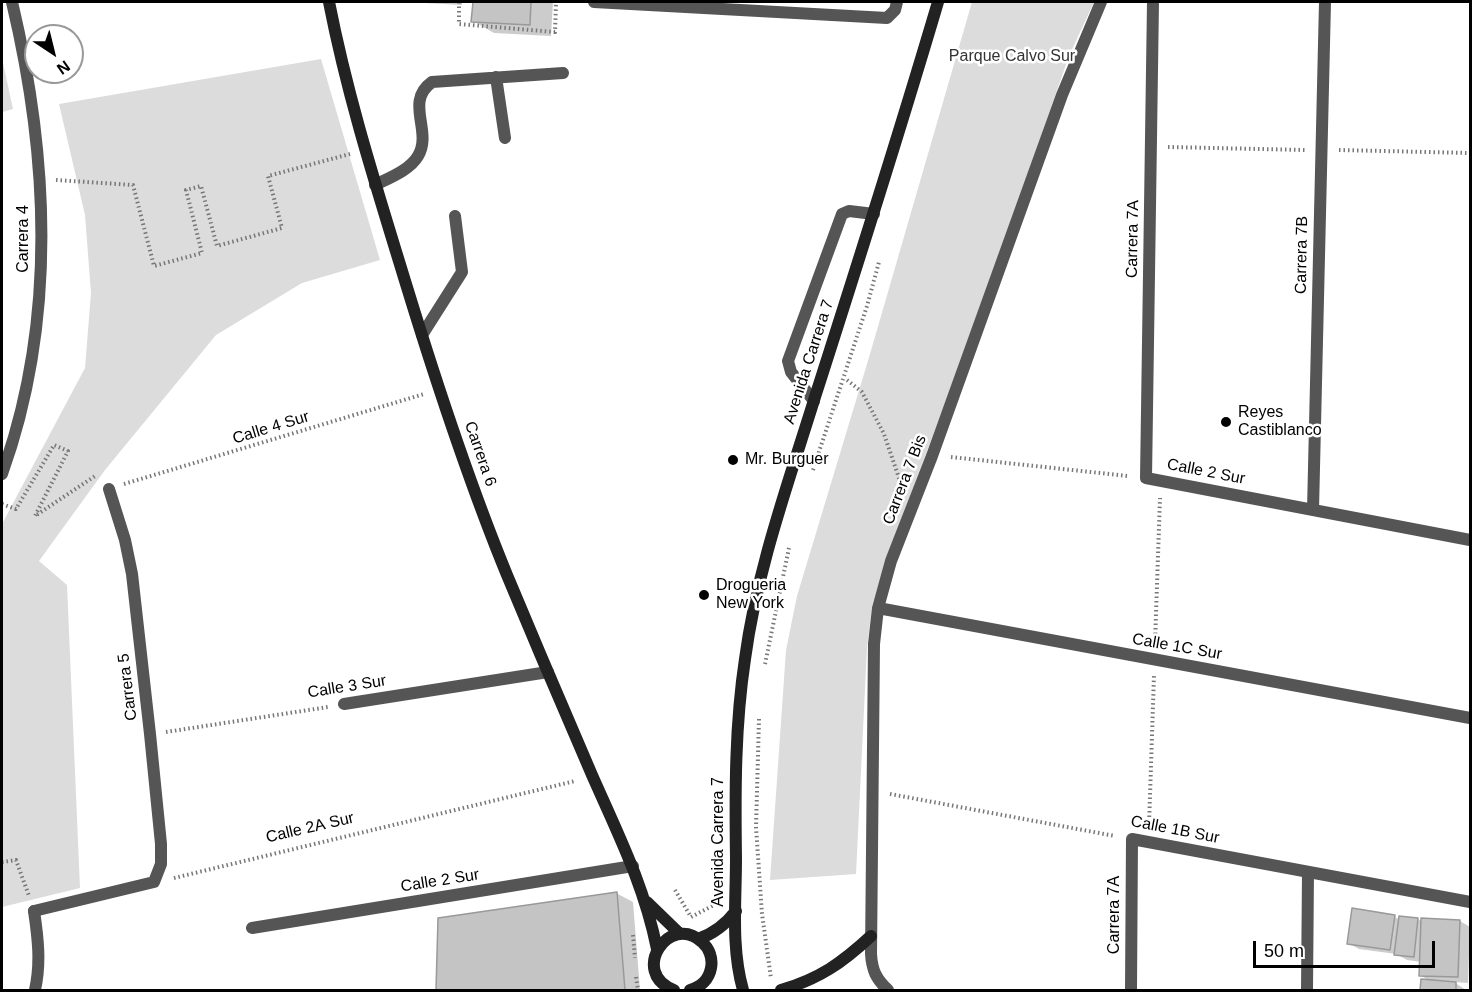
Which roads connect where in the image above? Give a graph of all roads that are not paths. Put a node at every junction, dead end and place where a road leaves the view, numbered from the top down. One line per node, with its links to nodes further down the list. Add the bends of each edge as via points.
1 (12, 2): 17 (street, Carrera 4, via 33,103 42,250 39,315 28,384)
2 (329, 2): 12 (street, Carrera 6)
3 (594, 2): 4 (street, via 887,18)
4 (897, 2)
5 (938, 2): 13 (street, Avenida Carrera 7)
6 (1101, 2): 22 (street, Carrera 7 Bis, via 1062,95 891,561)
7 (1153, 2): 18 (street, Carrera 7A)
8 (1325, 2): 20 (street, Carrera 7B)
9 (563, 73): 10 (street)
10 (496, 77): 11 (street); 12 (street, via 432,82 423,88 419,101 422,146 418,158)
11 (505, 138)
12 (375, 185): 15 (street, Carrera 6)
13 (874, 214): 16 (street, Avenida Carrera 7); 16 (street, via 842,214 788,361 791,372)
14 (455, 216): 15 (street, via 462,272)
15 (422, 335): 23 (street, Carrera 6, via 490,534)
16 (814, 401): 31 (street, Avenida Carrera 7, via 774,526 745,657 735,782)
17 (2, 474)
18 (1146, 478): 20 (street, Calle 2 Sur)
19 (109, 489): 38 (street, Carrera 5, via 132,574 161,864 153,882 34,911 39,944)
20 (1313, 510): 21 (street, Calle 2 Sur)
21 (1470, 540)
22 (878, 608): 25 (street, Calle 1C Sur); 34 (street, Carrera 7 Bis, via 874,644)
23 (548, 672): 24 (street, Calle 3 Sur); 27 (street, Carrera 6)
24 (344, 704)
25 (1470, 718)
26 (1132, 839): 28 (street, Calle 1B Sur); 43 (street, Carrera 7A)
27 (633, 866): 29 (street, Carrera 6); 32 (street, Calle 2 Sur)
28 (1308, 872): 30 (street, Calle 1B Sur); 44 (street)
29 (646, 901): 33 (street, Carrera 6); 36 (street, Carrera 6)
30 (1470, 902)
31 (736, 912): 35 (street, via 723,926); 40 (street, Avenida Carrera 7, via 736,953)
32 (252, 928)
33 (680, 934): 35 (street); 36 (street)
34 (871, 936): 41 (street, via 832,969); 42 (street, Carrera 7 Bis, via 872,966 876,978)
35 (698, 939): 39 (street, via 709,951 711,967)
36 (657, 949): 37 (street, Carrera 6, via 656,974)
37 (668, 989)
38 (35, 990)
39 (698, 990)
40 (744, 990)
41 (782, 990)
42 (888, 990)
43 (1131, 990)
44 (1307, 990)

